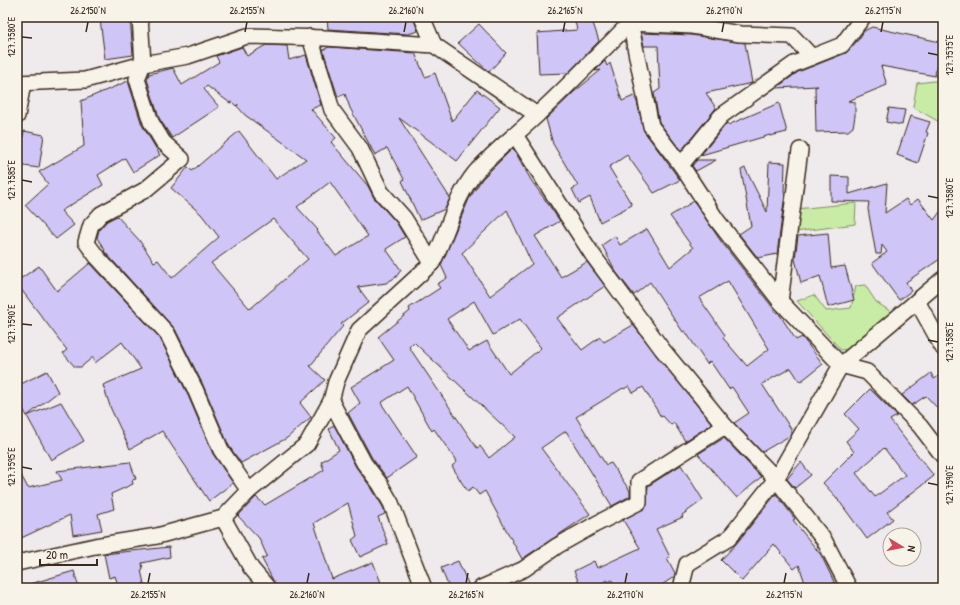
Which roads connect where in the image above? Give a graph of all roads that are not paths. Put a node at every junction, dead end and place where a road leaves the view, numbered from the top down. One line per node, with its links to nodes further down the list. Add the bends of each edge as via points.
1 (140, 17): 8 (street)
2 (422, 17): 6 (street)
3 (863, 17): 7 (street, via 842,45)
4 (629, 20): 7 (street, via 740,34 792,36); 10 (street); 14 (street, via 650,126)
5 (310, 37): 6 (street); 8 (street, via 247,36 188,56); 15 (street, via 332,110 360,148 381,192 404,218)
6 (434, 45): 10 (street)
7 (812, 57): 14 (street, via 794,64 721,116)
8 (143, 64): 9 (street, via 85,80); 25 (street, via 137,79 150,122 163,142 182,159 145,190 101,214 91,226 86,242 96,257 167,333 221,450)
9 (20, 83): 11 (street)
10 (537, 115): 12 (street)
11 (17, 116)
12 (515, 135): 15 (street, via 475,173 460,196); 22 (street, via 592,254 662,349)
13 (800, 150): 17 (street)
14 (681, 165): 17 (street, via 716,219)
15 (432, 263): 21 (street, via 359,330 336,382)
16 (943, 279): 18 (street)
17 (780, 301): 20 (street)
18 (917, 301): 19 (street); 20 (street)
19 (943, 348)
20 (841, 365): 23 (street, via 867,372 920,426); 24 (street)
21 (331, 401): 25 (street, via 306,444); 29 (street, via 364,463 391,503)
22 (725, 426): 24 (street); 30 (street, via 639,481 639,502 557,546 524,569)
23 (943, 456)
24 (776, 479): 31 (street, via 729,538 687,564); 32 (street, via 824,540)
25 (249, 491): 26 (street)
26 (223, 518): 27 (street, via 157,536); 28 (street, via 251,568)
27 (17, 563)
28 (268, 588)
29 (424, 588)
30 (481, 588)
31 (681, 588)
32 (849, 588)

